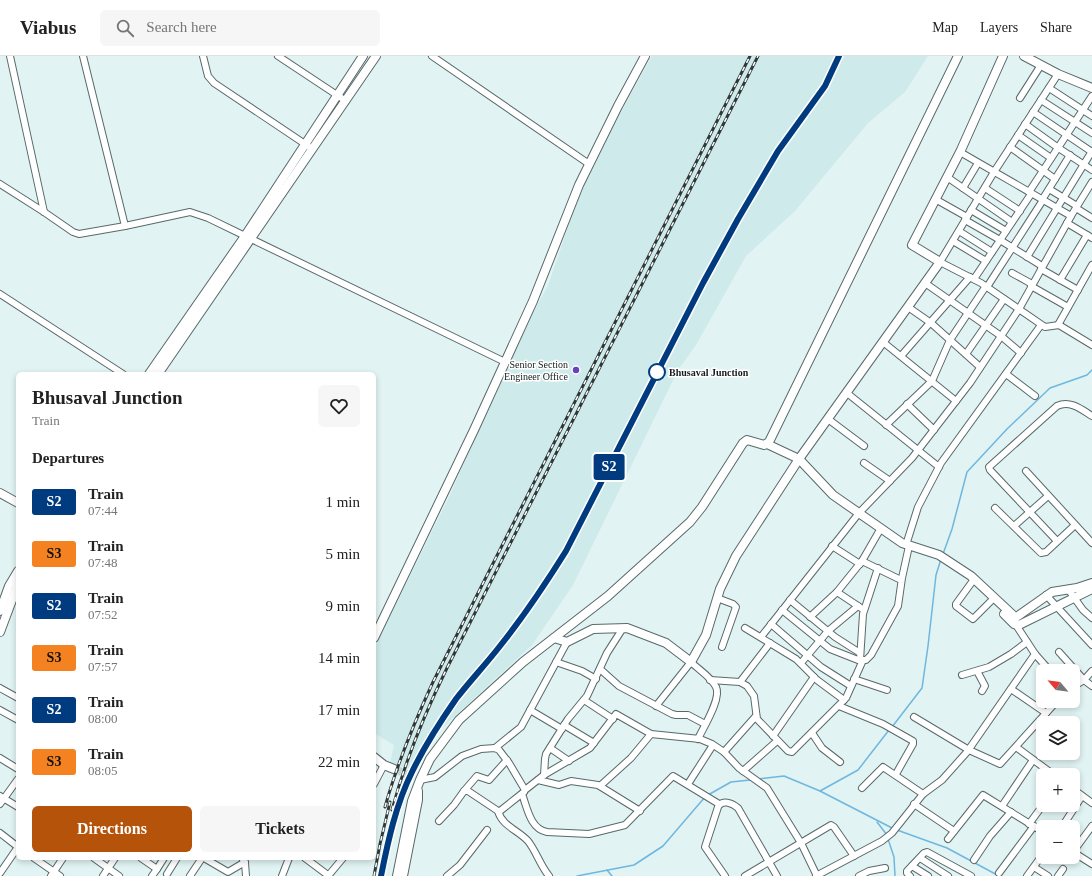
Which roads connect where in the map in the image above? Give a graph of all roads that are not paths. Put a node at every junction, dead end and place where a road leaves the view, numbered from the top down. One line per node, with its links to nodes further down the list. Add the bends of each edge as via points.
1 (10, 56): 59 (street)
2 (83, 56): 65 (street)
3 (203, 56): 29 (street, via 208,76 214,83)
4 (278, 56): 16 (street)
5 (363, 56): 16 (main road)
6 (376, 56): 20 (main road)
7 (432, 56): 38 (street)
8 (646, 56): 38 (main road)
9 (958, 56): 119 (main road)
10 (1003, 56): 34 (main road)
11 (1024, 56): 12 (main road)
12 (1041, 65): 13 (main road); 18 (street)
13 (1058, 74): 14 (street); 15 (main road)
14 (1049, 88): 19 (street); 21 (street)
15 (1092, 88)
16 (337, 95): 20 (street); 29 (main road)
17 (1092, 96): 21 (street)
18 (1020, 98)
19 (1041, 100): 22 (street); 24 (street)
20 (346, 101): 32 (main road)
21 (1083, 109): 23 (street); 24 (street)
22 (1033, 112): 25 (street); 27 (street)
23 (1092, 116)
24 (1074, 122): 26 (street); 27 (street)
25 (1025, 124): 28 (street); 31 (street)
26 (1092, 133)
27 (1066, 134): 31 (street); 33 (street)
28 (1018, 135): 30 (street); 36 (street)
29 (305, 144): 32 (street); 68 (main road)
30 (1010, 147): 40 (street); 42 (street)
31 (1057, 147): 35 (street); 36 (street)
32 (313, 149): 68 (main road)
33 (1092, 151): 39 (street)
34 (960, 152): 37 (street); 43 (main road)
35 (1070, 155): 39 (street); 44 (street)
36 (1051, 158): 40 (street)
37 (978, 163): 42 (street); 47 (street)
38 (589, 164): 104 (main road)
39 (1084, 164): 41 (street); 51 (street)
40 (1043, 170): 44 (street); 50 (street)
41 (1092, 170)
42 (994, 172): 48 (street); 50 (street)
43 (947, 177): 47 (street); 52 (main road)
44 (1055, 179): 49 (street)
45 (1092, 182): 55 (street)
46 (0, 184): 59 (street)
47 (963, 188): 53 (street)
48 (984, 188): 53 (street); 58 (street)
49 (1048, 189): 51 (street); 54 (street)
50 (1030, 193): 54 (street); 58 (street)
51 (1064, 198): 55 (street); 56 (street)
52 (935, 199): 62 (street); 75 (main road, via 912,245)
53 (978, 199): 57 (street); 63 (street)
54 (1042, 200): 56 (street); 72 (street)
55 (1076, 207): 60 (street); 61 (street)
56 (1057, 209): 60 (street); 74 (street)
57 (971, 210): 62 (street); 67 (street)
58 (1020, 211): 63 (street)
59 (44, 212): 65 (street, via 79,234)
60 (1071, 216): 64 (street)
61 (1092, 218)
62 (966, 219): 66 (street); 71 (street)
63 (1012, 222): 67 (street)
64 (1066, 223): 69 (street); 78 (street)
65 (125, 226): 68 (street, via 190,212)
66 (959, 231): 70 (street); 73 (street)
67 (1006, 231): 71 (street)
68 (248, 237): 104 (street); 107 (main road); 108 (main road)
69 (1089, 237): 81 (street)
70 (953, 240): 75 (street); 76 (street)
71 (1000, 240): 72 (street); 73 (street)
72 (1012, 248): 74 (street); 84 (street)
73 (992, 252): 76 (street)
74 (1027, 257): 78 (street)
75 (940, 262): 80 (street); 82 (main road)
76 (986, 262): 80 (street)
77 (1092, 265): 85 (street)
78 (1041, 268): 81 (street); 83 (street)
79 (1012, 273): 83 (street)
80 (972, 278): 84 (street); 88 (street)
81 (1060, 280): 85 (street)
82 (925, 284): 88 (street); 89 (main road)
83 (1032, 285): 90 (street); 91 (street)
84 (986, 286): 87 (street); 92 (street)
85 (1078, 290): 90 (street)
86 (0, 294): 106 (street)
87 (1004, 299): 91 (street); 94 (street)
88 (950, 301): 92 (street); 93 (street)
89 (908, 307): 93 (street); 99 (main road)
90 (1068, 307): 96 (street)
91 (1019, 309): 95 (street); 97 (street)
92 (968, 313): 94 (street); 98 (street)
93 (931, 323): 98 (street); 103 (street)
94 (986, 325): 97 (street); 102 (street)
95 (1041, 325): 96 (street); 101 (street)
96 (1058, 325): 100 (street)
97 (1001, 336): 101 (street); 105 (street)
98 (950, 340): 102 (street); 110 (street)
99 (883, 342): 103 (street); 111 (main road)
100 (1092, 345)
101 (1021, 353): 109 (street)
102 (966, 354): 105 (street)
103 (901, 356): 110 (street)
104 (505, 362): 173 (main road)
105 (980, 367): 113 (street)
106 (120, 372)
107 (151, 372)
108 (159, 372)
109 (1006, 374): 112 (street); 124 (street)
110 (932, 381): 113 (street); 114 (street)
111 (847, 393): 116 (main road); 117 (street)
112 (1035, 396)
113 (956, 400): 118 (street)
114 (907, 404): 117 (street); 118 (street)
115 (1092, 416): 133 (street, via 1074,405 1057,406 990,465 990,470)
116 (828, 419): 120 (street); 122 (main road)
117 (886, 425): 121 (street)
118 (934, 430): 121 (street)
119 (767, 444): 122 (main road); 174 (main road, via 751,440 743,443 690,522 608,596)
120 (864, 446)
121 (918, 451): 124 (street); 126 (street)
122 (799, 459): 134 (main road, via 833,495); 155 (main road, via 736,556)
123 (864, 463): 126 (street)
124 (939, 467): 140 (street, via 918,507)
125 (1026, 471): 130 (street)
126 (890, 481): 134 (street)
127 (0, 486): 129 (main road)
128 (0, 493): 131 (main road)
129 (16, 496)
130 (1048, 496): 133 (street); 135 (street)
131 (16, 502)
132 (996, 508): 136 (street)
133 (1029, 512): 136 (street); 138 (street)
134 (859, 513): 137 (main road); 141 (street)
135 (1075, 525): 138 (street); 139 (street)
136 (1014, 526): 138 (street, via 1041,553 1046,552)
137 (881, 528): 140 (main road); 142 (street)
138 (1058, 541)
139 (1092, 543)
140 (908, 545): 144 (main road, via 942,556); 146 (street)
141 (832, 546): 142 (street); 157 (street)
142 (861, 562): 143 (street); 153 (street)
143 (878, 568): 146 (street); 162 (street)
144 (963, 571): 147 (main road); 149 (main road)
145 (16, 574): 163 (main road)
146 (901, 580): 186 (street, via 897,608 871,655 866,660)
147 (972, 582): 149 (main road); 158 (street, via 956,606 973,619)
148 (1092, 583): 150 (main road)
149 (982, 589): 158 (main road); 165 (main road)
150 (1068, 589): 154 (main road); 156 (street)
151 (1092, 589): 156 (main road)
152 (16, 592): 172 (main road)
153 (838, 592): 159 (street); 164 (street)
154 (1046, 595): 160 (street); 165 (main road)
155 (717, 598): 181 (street, via 736,607); 188 (main road, via 706,635)
156 (1074, 598): 160 (main road); 166 (street)
157 (790, 600): 161 (street); 164 (street)
158 (991, 601): 168 (main road)
159 (858, 606): 162 (street); 171 (street)
160 (1056, 606): 168 (main road); 180 (street)
161 (782, 610): 167 (street); 176 (street)
162 (864, 610): 182 (street)
163 (0, 611)
164 (810, 616): 171 (street)
165 (1015, 616): 168 (street)
166 (1092, 618)
167 (771, 624): 175 (street); 185 (street)
168 (1016, 625): 178 (street)
169 (623, 628): 177 (main road, via 594,629); 188 (main road, via 666,643); 191 (street)
170 (745, 628): 175 (street)
171 (828, 631): 176 (street); 182 (street)
172 (0, 632)
173 (376, 634)
174 (554, 638): 177 (main road); 250 (main road, via 523,662 459,720)
175 (761, 638): 179 (street)
176 (819, 641): 185 (street); 186 (street, via 835,651)
177 (567, 642): 187 (street)
178 (1027, 642): 184 (street); 192 (street, via 994,664)
179 (770, 643): 189 (street); 200 (street)
180 (1092, 645)
181 (722, 647)
182 (860, 652): 186 (street)
183 (1059, 652): 199 (street)
184 (1035, 654): 190 (street); 205 (street)
185 (807, 655): 189 (street); 202 (street)
186 (861, 660): 197 (street)
187 (556, 662): 196 (street); 215 (street)
188 (691, 662): 198 (street); 211 (street)
189 (801, 663): 195 (street)
190 (1044, 664)
191 (600, 669): 196 (street); 211 (street, via 619,686)
192 (977, 671): 194 (street); 207 (street, via 985,686)
193 (1092, 671): 199 (street)
194 (962, 675)
195 (814, 677): 210 (street); 225 (street)
196 (596, 678): 209 (street)
197 (854, 679): 202 (street); 206 (street)
198 (710, 680): 200 (street); 221 (street, via 718,695)
199 (1084, 680): 201 (street); 203 (street)
200 (740, 682): 217 (street, via 753,693)
201 (1080, 683)
202 (851, 686): 210 (street)
203 (1092, 686)
204 (0, 688): 208 (street)
205 (1011, 689): 216 (street); 232 (street)
206 (887, 690)
207 (982, 691)
208 (16, 696)
209 (584, 700): 220 (street); 222 (street)
210 (844, 700): 212 (street)
211 (656, 706): 221 (street, via 674,715 686,714)
212 (838, 706): 223 (street); 245 (street, via 883,724 914,742)
213 (1051, 708): 216 (street)
214 (0, 710): 219 (street)
215 (530, 710): 222 (street); 230 (street, via 520,729)
216 (1046, 713): 229 (street)
217 (756, 716): 225 (street); 233 (street)
218 (914, 717): 232 (street)
219 (16, 719)
220 (613, 719): 224 (street, via 616,714); 227 (street)
221 (705, 724): 226 (street)
222 (563, 727): 227 (street); 231 (street)
223 (812, 733): 225 (street, via 792,752); 239 (street, via 822,748)
224 (651, 734): 226 (street); 252 (street, via 631,758)
225 (775, 738): 244 (street)
226 (698, 739): 228 (street)
227 (594, 744): 238 (street)
228 (713, 745): 233 (street); 251 (street)
229 (1016, 747): 232 (street, via 1000,764); 237 (street)
230 (495, 748): 236 (street); 250 (street, via 481,749 462,756 435,777)
231 (550, 748): 238 (street); 246 (street, via 545,759)
232 (969, 750): 256 (street, via 942,780)
233 (724, 752): 244 (street)
234 (0, 758): 241 (street)
235 (376, 759): 240 (main road)
236 (507, 760): 254 (street, via 489,780 477,776); 255 (street)
237 (1033, 760): 242 (street); 264 (street)
238 (569, 761): 246 (street)
239 (840, 762)
240 (384, 765): 243 (main road); 247 (street)
241 (16, 768)
242 (1044, 768)
243 (394, 769)
244 (743, 771): 279 (street, via 767,788)
245 (896, 774): 253 (street, via 882,767); 256 (street)
246 (544, 775): 248 (street)
247 (376, 780)
248 (538, 780): 252 (street, via 559,785 571,781); 255 (street)
249 (16, 781): 258 (street)
250 (417, 781): 321 (main road); 322 (main road, via 418,800)
251 (688, 784): 261 (street); 266 (street, via 675,776 672,777)
252 (600, 786): 266 (street)
253 (862, 788)
254 (464, 791): 265 (street, via 468,791); 269 (street)
255 (524, 792): 265 (street); 266 (street, via 534,825 547,832 589,834 622,826)
256 (923, 794): 262 (street)
257 (1082, 796): 259 (street); 270 (street)
258 (2, 797): 260 (street); 263 (street)
259 (1092, 803)
260 (0, 804)
261 (719, 804): 299 (street, via 724,802 738,808); 325 (street, via 705,847)
262 (914, 804): 275 (street); 282 (street, via 892,833)
263 (16, 806)
264 (1002, 806): 267 (street); 275 (street, via 986,796 981,796)
265 (498, 811): 324 (street, via 500,819 529,842 543,870)
266 (640, 811)
267 (1011, 812): 271 (street); 298 (street)
268 (1039, 812): 271 (street)
269 (439, 820)
270 (1067, 820)
271 (1032, 825): 273 (street); 310 (street)
272 (1092, 826): 278 (street)
273 (1036, 828)
274 (487, 830): 323 (street, via 460,865)
275 (954, 831): 277 (street)
276 (0, 833): 280 (street)
277 (948, 839)
278 (1080, 842)
279 (801, 843): 282 (street, via 832,826); 299 (street); 328 (street)
280 (16, 845)
281 (16, 850): 309 (street)
282 (854, 856): 328 (street)
283 (1080, 856): 301 (street)
284 (920, 858): 302 (street); 306 (street, via 929,852); 332 (street)
285 (36, 860): 311 (street)
286 (62, 860): 311 (street)
287 (97, 860): 304 (street)
288 (114, 860): 304 (street)
289 (144, 860): 308 (street)
290 (163, 860): 308 (street)
291 (176, 860): 312 (street)
292 (202, 860): 317 (street)
293 (207, 860): 294 (street, via 228,872)
294 (244, 860): 318 (street)
295 (288, 860): 319 (street)
296 (313, 860): 320 (street)
297 (341, 860): 320 (street)
298 (974, 860)
299 (769, 862): 326 (street); 327 (street)
300 (1036, 863): 303 (street)
301 (1092, 864)
302 (912, 866): 330 (street, via 907,872); 331 (street)
303 (1034, 866): 334 (street); 335 (street)
304 (108, 868): 314 (street); 315 (street)
305 (884, 868): 329 (street)
306 (957, 868): 332 (street); 333 (street)
307 (1063, 869): 336 (street)
308 (156, 870): 316 (street)
309 (0, 873)
310 (999, 873)
311 (52, 874): 313 (street)
312 (167, 874)
313 (60, 876)
314 (103, 876)
315 (119, 876)
316 (152, 876)
317 (190, 876)
318 (246, 876)
319 (282, 876)
320 (328, 876)
321 (397, 876)
322 (403, 876)
323 (447, 876)
324 (549, 876)
325 (725, 876)
326 (745, 876)
327 (777, 876)
328 (816, 876)
329 (859, 876)
330 (910, 876)
331 (928, 876)
332 (950, 876)
333 (971, 876)
334 (1027, 876)
335 (1048, 876)
336 (1058, 876)

